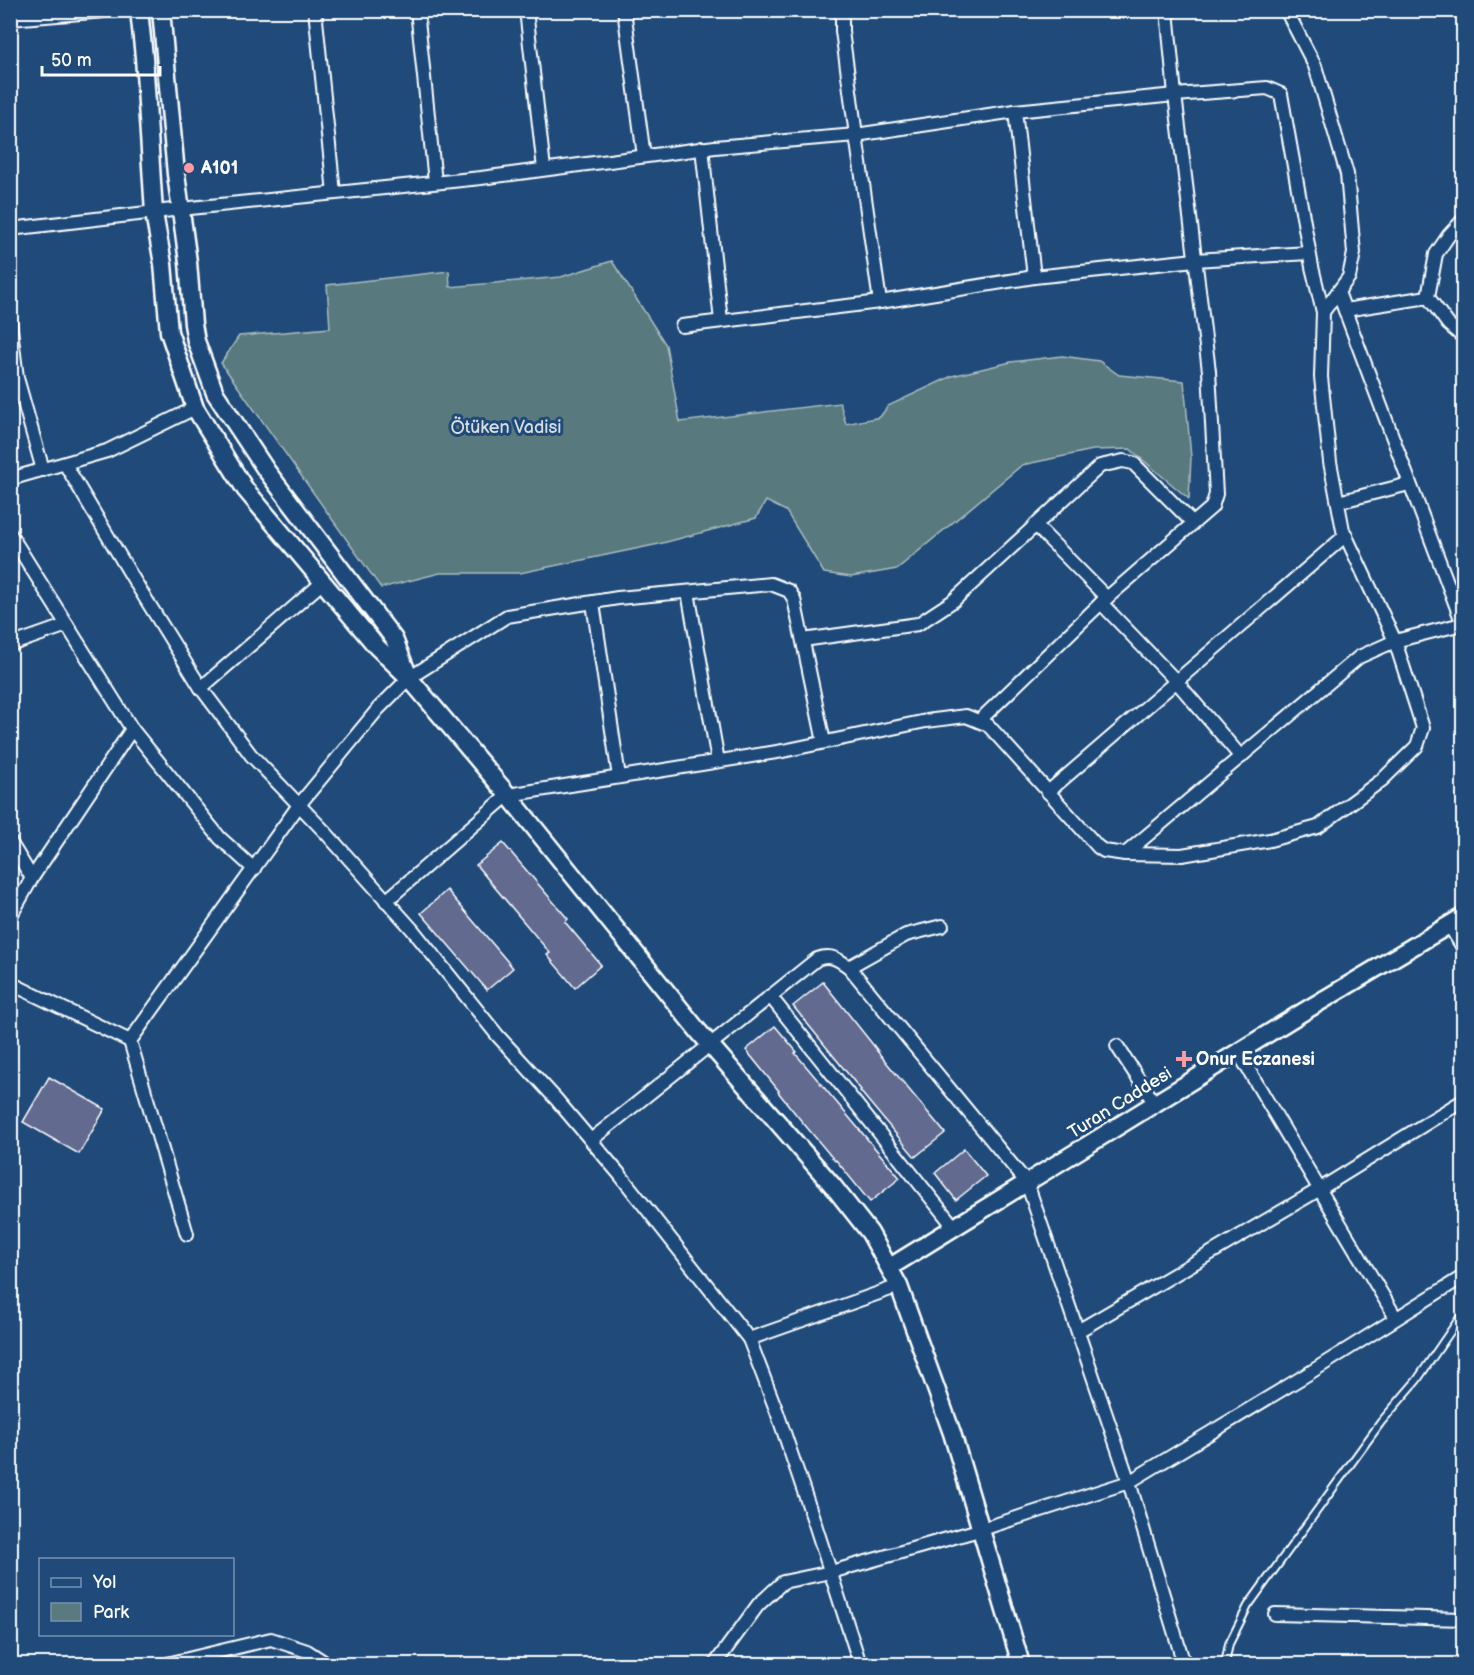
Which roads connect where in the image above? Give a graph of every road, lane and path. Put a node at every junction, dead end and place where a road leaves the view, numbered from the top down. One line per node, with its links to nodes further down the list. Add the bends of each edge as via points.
1 (117, 10): 11 (street)
2 (139, 10): 21 (street)
3 (161, 10): 20 (street)
4 (315, 10): 19 (street)
5 (417, 10): 18 (street)
6 (526, 10): 17 (street)
7 (624, 10): 16 (street)
8 (842, 10): 14 (street)
9 (1167, 10): 12 (street)
10 (1286, 10): 27 (street, via 1315,66 1347,174 1354,253 1349,277)
11 (10, 19)
12 (1175, 95): 13 (street); 24 (street, via 1267,88 1281,94); 25 (street)
13 (1015, 111): 14 (street); 26 (street)
14 (856, 135): 15 (street); 29 (street)
15 (702, 148): 16 (street); 33 (street)
16 (644, 156): 17 (street)
17 (544, 169): 18 (street)
18 (435, 182): 19 (street)
19 (334, 193): 20 (street)
20 (181, 209): 21 (street); 55 (street, via 196,341 215,393 266,470 394,639)
21 (154, 213): 23 (street); 36 (street, via 169,332)
22 (1464, 219): 28 (street, via 1436,254)
23 (10, 229)
24 (1309, 253): 25 (street); 31 (street)
25 (1195, 260): 26 (street); 42 (street, via 1209,371 1216,494 1212,507)
26 (1034, 278): 29 (street)
27 (1338, 292): 30 (street); 31 (street)
28 (1428, 297): 30 (street); 35 (street)
29 (880, 302): 33 (street)
30 (1345, 310): 40 (street)
31 (1323, 312): 41 (street, via 1321,377)
32 (10, 321): 38 (street, via 17,378)
33 (721, 321): 34 (street)
34 (682, 326)
35 (1464, 338)
36 (195, 408): 37 (street, via 107,451); 46 (street, via 245,489)
37 (64, 464): 38 (street); 57 (street)
38 (43, 470): 39 (street)
39 (10, 479)
40 (1409, 484): 41 (street); 51 (street)
41 (1338, 501): 45 (street)
42 (1193, 523): 43 (street, via 1133,463 1123,461 1100,466); 48 (street)
43 (1035, 525): 48 (street); 52 (street, via 953,601 918,624)
44 (10, 534): 50 (street)
45 (1346, 535): 53 (street); 56 (street)
46 (323, 582): 55 (street, via 377,647); 57 (street)
47 (688, 592): 49 (street); 52 (street, via 771,584 789,591); 62 (street)
48 (1104, 600): 56 (street); 58 (street)
49 (593, 603): 55 (street, via 507,616); 63 (street)
50 (67, 625): 54 (street); 59 (street)
51 (1463, 626): 53 (street)
52 (803, 640): 60 (street)
53 (1395, 640): 61 (street, via 1359,657); 68 (street, via 1423,728 1417,746 1382,780 1318,827 1270,840 1182,855)
54 (10, 645)
55 (409, 678): 65 (street); 66 (street, via 378,709)
56 (1176, 681): 61 (street); 64 (street)
57 (201, 688): 66 (street, via 251,755)
58 (979, 721): 60 (street, via 966,716 926,721); 64 (street, via 988,725)
59 (132, 729): 69 (street, via 220,838); 70 (street)
60 (824, 742): 62 (street)
61 (1241, 757): 68 (street)
62 (718, 761): 63 (street)
63 (620, 777): 65 (street)
64 (1048, 792): 68 (street, via 1098,847)
65 (508, 795): 71 (street); 81 (street)
66 (299, 805): 69 (street); 71 (street)
67 (10, 842): 70 (street)
68 (1125, 854)
69 (254, 868): 80 (street)
70 (32, 878): 73 (street)
71 (387, 901): 86 (street, via 498,1036)
72 (1464, 916): 74 (street, Turan Caddesi)
73 (10, 917)
74 (1449, 925): 76 (street); 83 (street, Turan Caddesi)
75 (942, 926): 77 (street, via 906,935)
76 (1464, 949)
77 (849, 967): 79 (street, via 825,956); 87 (street)
78 (10, 983): 80 (street)
79 (770, 996): 81 (street); 89 (street)
80 (130, 1041): 90 (street)
81 (710, 1045): 86 (street); 91 (street, via 833,1186 870,1233)
82 (1117, 1046): 85 (street)
83 (1238, 1052): 85 (street, Turan Caddesi); 88 (street)
84 (1464, 1100): 88 (street)
85 (1155, 1104): 87 (street, Turan Caddesi)
86 (591, 1140): 97 (street)
87 (1028, 1183): 89 (street, Turan Caddesi); 96 (street)
88 (1320, 1189): 95 (street); 96 (street)
89 (955, 1228): 91 (street, Turan Caddesi)
90 (187, 1234)
91 (890, 1267): 93 (street)
92 (1464, 1276): 95 (street)
93 (899, 1286): 97 (street); 99 (street, via 952,1433)
94 (1464, 1315): 109 (lane, via 1417,1380 1380,1422 1248,1606 1229,1644)
95 (1396, 1318): 98 (street)
96 (1078, 1331): 98 (street)
97 (749, 1339): 100 (street)
98 (1129, 1482): 99 (street); 108 (street)
99 (979, 1530): 100 (street); 107 (street)
100 (831, 1572): 105 (street, via 783,1582 758,1605); 106 (street)
101 (1275, 1614): 102 (street)
102 (1464, 1619)
103 (167, 1665): 104 (street, via 271,1639 307,1651)
104 (327, 1665)
105 (715, 1665)
106 (860, 1665)
107 (1021, 1665)
108 (1184, 1665)
109 (1225, 1665)

